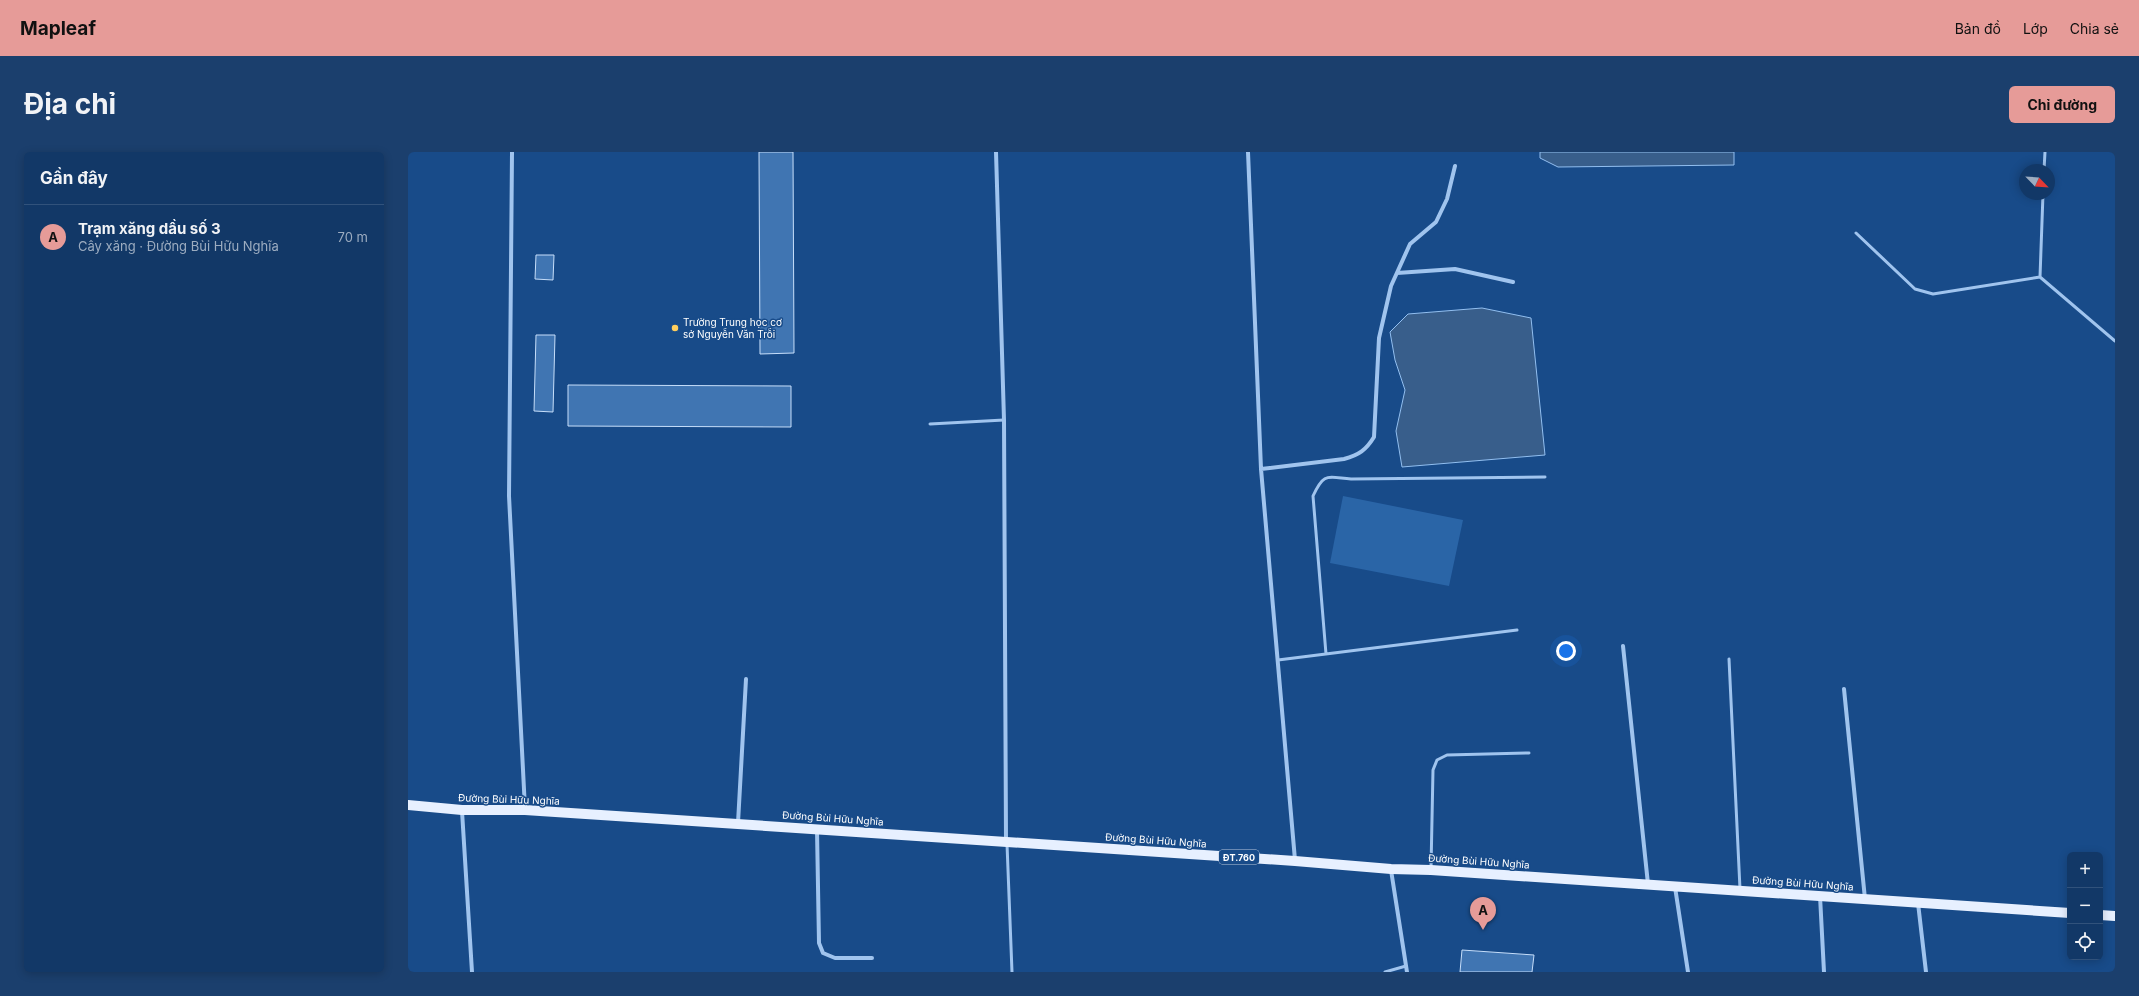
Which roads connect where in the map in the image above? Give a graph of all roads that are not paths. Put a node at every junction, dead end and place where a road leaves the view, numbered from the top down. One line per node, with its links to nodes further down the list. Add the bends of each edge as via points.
1 (512, 152): 27 (street, via 509,496)
2 (996, 152): 13 (street)
3 (2045, 152): 5 (lane)
4 (1247, 153): 15 (street)
5 (2044, 164)
6 (1455, 166): 9 (street, via 1447,199 1436,222 1410,244)
7 (2043, 200): 10 (lane)
8 (1856, 233): 10 (lane, via 1915,289 1933,294)
9 (1397, 273): 11 (street, via 1455,269); 15 (street, via 1391,286 1379,338 1374,436 1368,447 1356,456 1344,459)
10 (2040, 277): 12 (lane)
11 (1513, 282)
12 (2115, 341)
13 (1004, 420): 14 (lane); 30 (street)
14 (930, 424)
15 (1261, 469): 21 (street)
16 (1545, 477): 19 (lane, via 1327,477 1320,481 1313,496)
17 (1517, 630): 19 (lane)
18 (1623, 646): 34 (street)
19 (1326, 654): 21 (lane)
20 (1729, 659): 36 (lane)
21 (1278, 660): 31 (street)
22 (746, 679): 28 (street)
23 (1844, 689): 38 (street)
24 (1529, 753): 33 (lane, via 1447,755 1437,760 1433,770)
25 (408, 805): 26 (main road, Đường Bùi Hữu Nghĩa / ĐT.760)
26 (462, 810): 27 (main road, Đường Bùi Hữu Nghĩa / ĐT.760); 45 (street)
27 (525, 810): 28 (main road, Đường Bùi Hữu Nghĩa / ĐT.760)
28 (738, 824): 29 (main road, Đường Bùi Hữu Nghĩa / ĐT.760)
29 (817, 829): 30 (main road, Đường Bùi Hữu Nghĩa / ĐT.760); 43 (street, via 819,943 823,954 835,958)
30 (1006, 842): 31 (main road, Đường Bùi Hữu Nghĩa / ĐT.760); 46 (lane)
31 (1295, 861): 32 (main road, Đường Bùi Hữu Nghĩa / ĐT.760)
32 (1390, 869): 33 (main road, Đường Bùi Hữu Nghĩa / ĐT.760); 44 (street)
33 (1431, 870): 34 (main road, Đường Bùi Hữu Nghĩa / ĐT.760)
34 (1648, 884): 35 (main road, Đường Bùi Hữu Nghĩa / ĐT.760)
35 (1675, 886): 36 (main road, Đường Bùi Hữu Nghĩa / ĐT.760); 49 (street)
36 (1740, 891): 37 (main road, Đường Bùi Hữu Nghĩa / ĐT.760)
37 (1820, 896): 38 (main road, Đường Bùi Hữu Nghĩa / ĐT.760); 50 (street)
38 (1865, 899): 39 (main road, Đường Bùi Hữu Nghĩa / ĐT.760)
39 (1918, 902): 40 (main road, Đường Bùi Hữu Nghĩa / ĐT.760); 51 (street)
40 (2067, 913)
41 (2103, 914): 42 (main road)
42 (2115, 916)
43 (872, 958)
44 (1406, 966): 47 (lane); 48 (street)
45 (472, 972)
46 (1012, 972)
47 (1385, 972)
48 (1407, 972)
49 (1688, 972)
50 (1824, 972)
51 (1926, 972)

